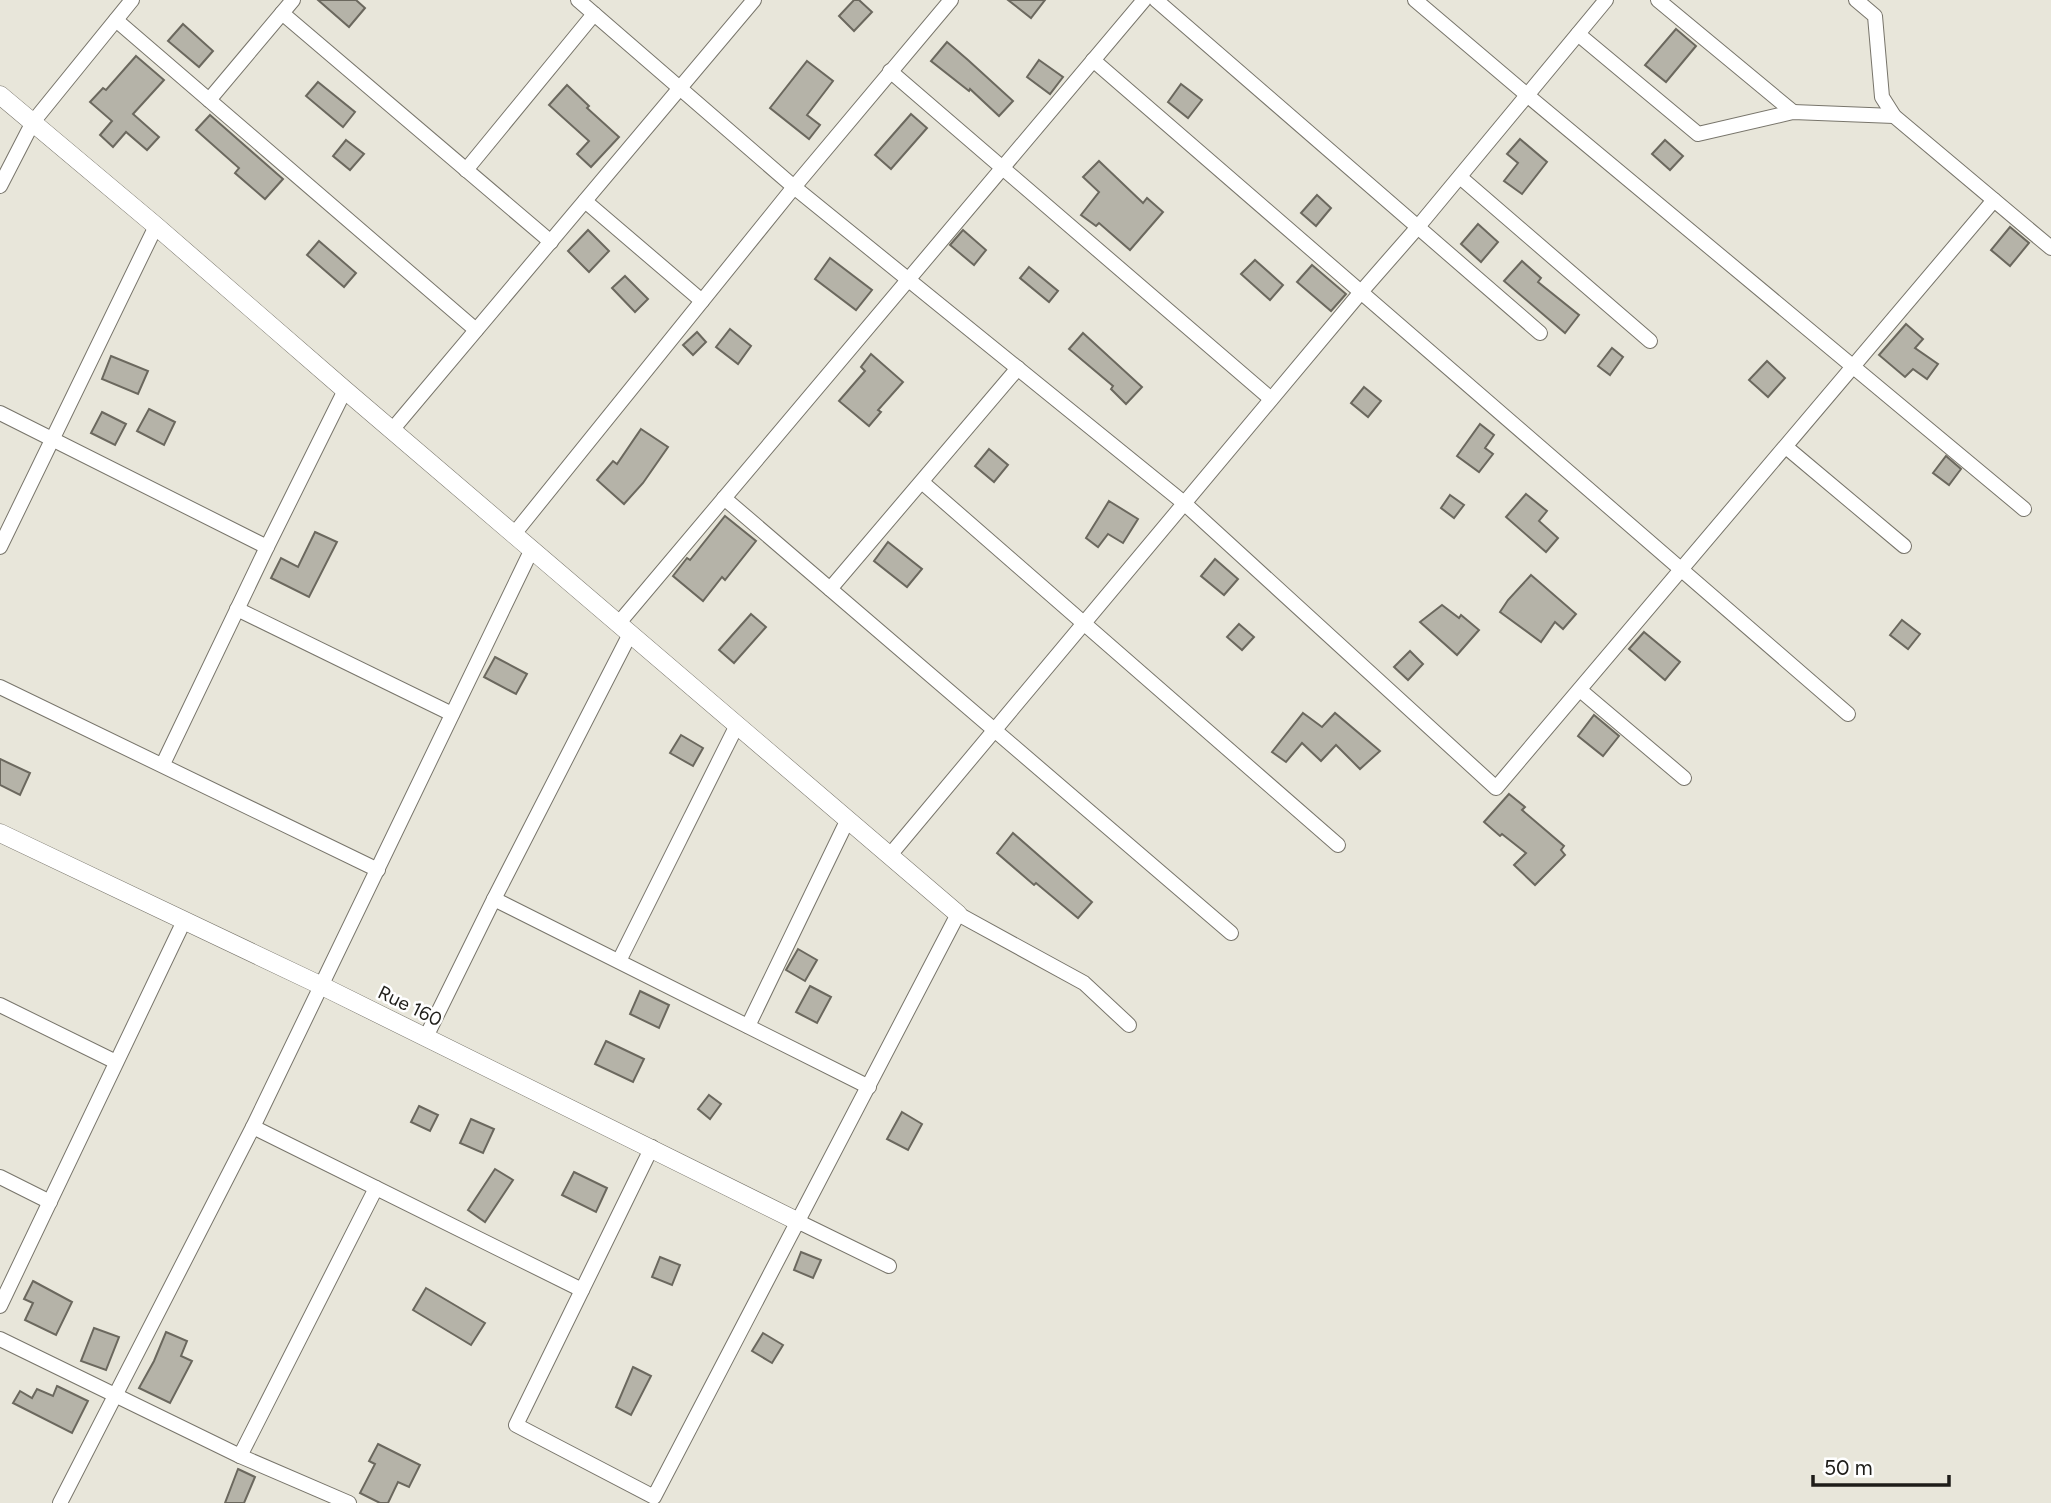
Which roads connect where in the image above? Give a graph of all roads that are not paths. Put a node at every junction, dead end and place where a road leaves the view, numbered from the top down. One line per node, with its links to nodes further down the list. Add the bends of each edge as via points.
1 (132, 0): 14 (street)
2 (293, 0): 12 (street)
3 (578, 0): 13 (street)
4 (754, 0): 18 (street)
5 (951, 0): 17 (street)
6 (1144, 0): 16 (street)
7 (1156, 0): 33 (street)
8 (1415, 0): 20 (street)
9 (1606, 0): 15 (street)
10 (1658, 0): 22 (street)
11 (1856, 0): 23 (street, via 1875,16 1882,97)
12 (282, 13): 21 (street); 26 (street)
13 (594, 14): 18 (street); 26 (street)
14 (116, 20): 21 (street); 24 (street)
15 (1578, 34): 20 (street); 22 (street, via 1698,134)
16 (1093, 60): 25 (street); 37 (street)
17 (891, 71): 25 (street); 29 (street)
18 (680, 88): 29 (street); 31 (street)
19 (0, 95): 24 (street)
20 (1527, 95): 27 (street); 43 (street)
21 (209, 100): 39 (street)
22 (1793, 112): 23 (street)
23 (1894, 116): 30 (street)
24 (33, 122): 28 (street); 32 (street)
25 (1002, 168): 36 (street); 45 (street)
26 (466, 170): 34 (street)
27 (1460, 177): 33 (street); 41 (street)
28 (0, 185)
29 (794, 187): 36 (street); 38 (street)
30 (1994, 200): 35 (street); 43 (street)
31 (585, 201): 34 (street); 38 (street)
32 (156, 226): 44 (street); 48 (street)
33 (1417, 228): 37 (street); 40 (street)
34 (551, 242): 39 (street)
35 (2051, 248)
36 (908, 279): 42 (street); 51 (street)
37 (1361, 292): 45 (street); 59 (street)
38 (702, 301): 54 (street)
39 (477, 330): 47 (street)
40 (1540, 333)
41 (1650, 341)
42 (1018, 368): 50 (street); 52 (street)
43 (1854, 368): 49 (street); 53 (street)
44 (345, 390): 47 (street); 57 (street)
45 (1271, 400): 52 (street)
46 (0, 413): 48 (street)
47 (392, 430): 54 (street)
48 (52, 439): 56 (street); 57 (street)
49 (1786, 447): 55 (street); 59 (street)
50 (923, 483): 60 (street); 62 (street)
51 (724, 498): 60 (street); 63 (street)
52 (1184, 503): 62 (street); 65 (street, via 1496,788)
53 (2024, 509)
54 (514, 534): 58 (street)
55 (1904, 546)
56 (0, 547)
57 (267, 547): 61 (street)
58 (532, 549): 63 (street); 66 (street)
59 (1682, 570): 65 (street); 67 (street)
60 (830, 589): 69 (street)
61 (237, 610): 66 (street); 70 (street)
62 (1084, 623): 69 (street); 74 (street)
63 (624, 629): 68 (street); 77 (street)
64 (0, 687): 70 (street)
65 (1580, 690): 71 (street)
66 (452, 714): 76 (street)
67 (1849, 714)
68 (737, 725): 72 (street); 81 (street)
69 (995, 730): 75 (street); 80 (street)
70 (163, 764): 76 (street)
71 (1684, 778)
72 (848, 820): 75 (street); 85 (street)
73 (0, 832): 79 (street, Rue 160)
74 (1338, 845)
75 (890, 855): 78 (street)
76 (378, 870): 82 (street)
77 (494, 899): 81 (street); 86 (street)
78 (958, 914): 84 (street, via 1084,983); 88 (street)
79 (184, 922): 82 (street, Rue 160); 87 (street)
80 (1231, 933)
81 (619, 961): 85 (street)
82 (322, 986): 86 (street, Rue 160); 89 (street)
83 (0, 1005): 87 (street)
84 (1129, 1025)
85 (748, 1026): 88 (street)
86 (426, 1037): 90 (street, Rue 160)
87 (116, 1062): 93 (street)
88 (869, 1087): 94 (street)
89 (253, 1127): 92 (street); 99 (street)
90 (652, 1147): 94 (street, Rue 160); 96 (street)
91 (0, 1177): 93 (street)
92 (376, 1188): 96 (street); 100 (street)
93 (50, 1202): 97 (street)
94 (799, 1222): 95 (street); 96 (street, via 654,1497 516,1425)
95 (889, 1266)
96 (582, 1290)
97 (0, 1306)
98 (0, 1339): 99 (street)
99 (116, 1394): 100 (street); 101 (street)
100 (240, 1456): 102 (street)
101 (60, 1503)
102 (349, 1503)

